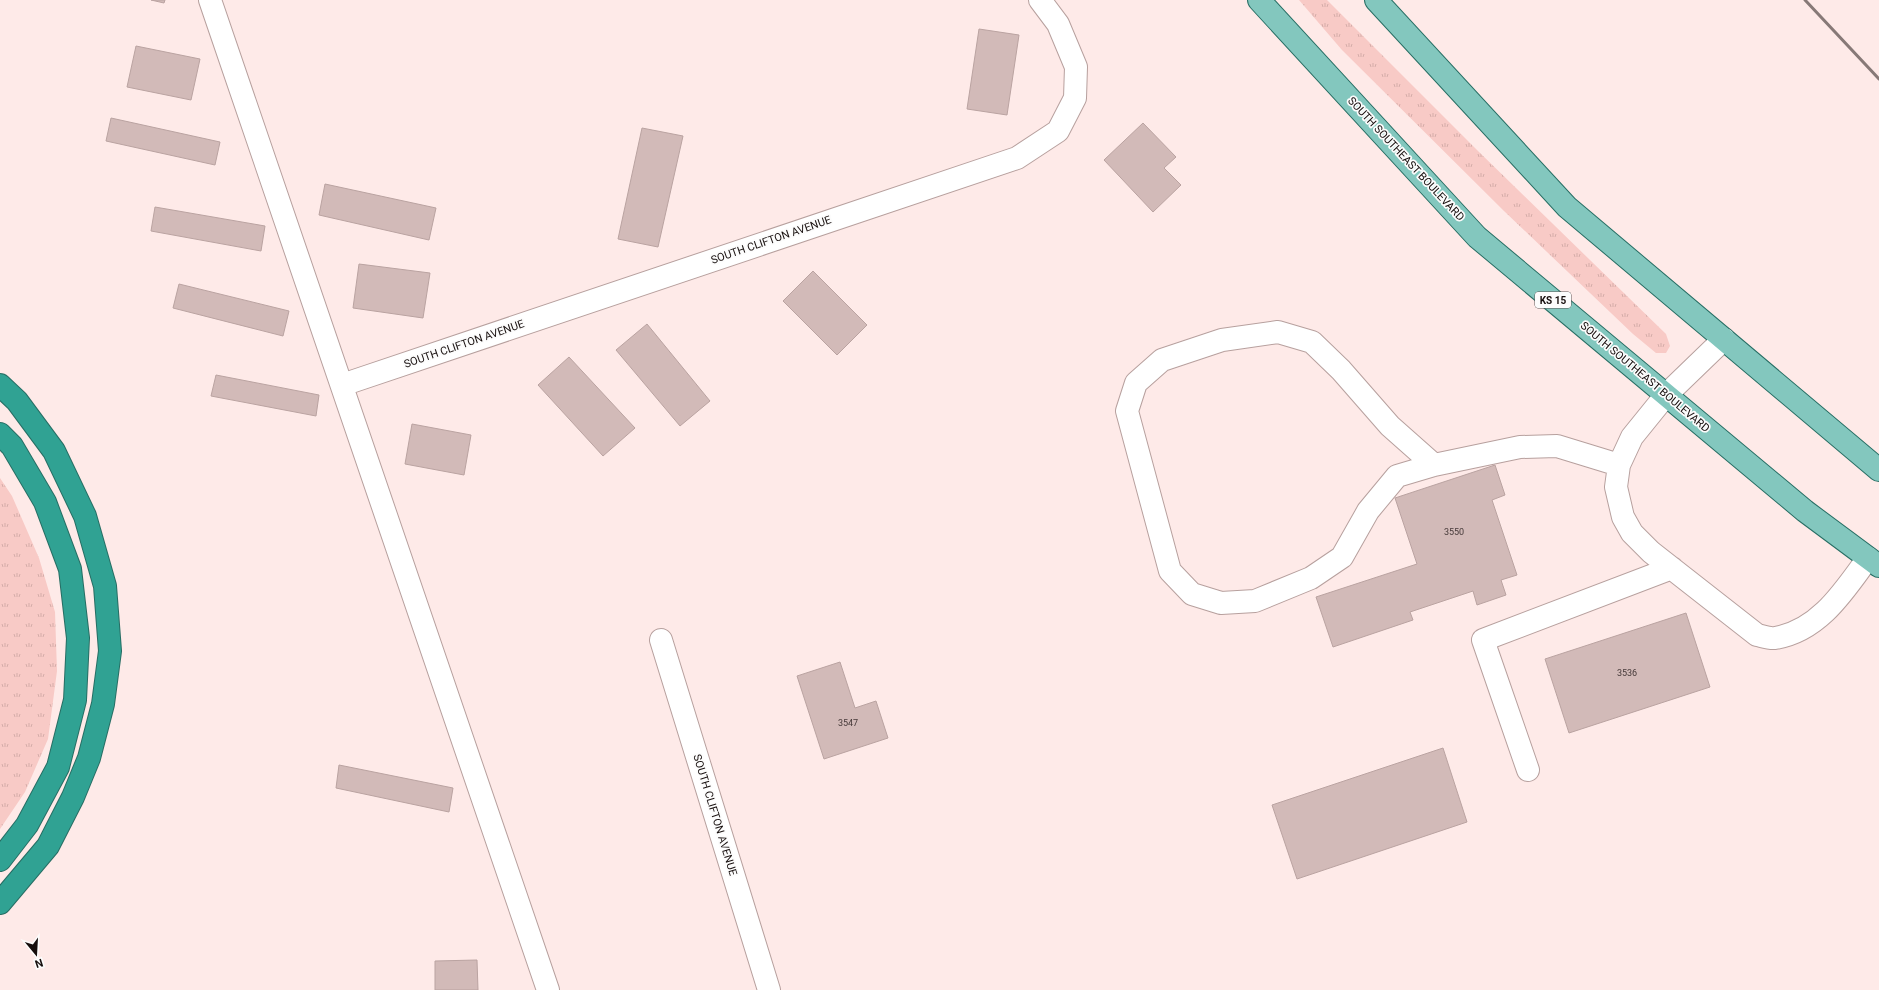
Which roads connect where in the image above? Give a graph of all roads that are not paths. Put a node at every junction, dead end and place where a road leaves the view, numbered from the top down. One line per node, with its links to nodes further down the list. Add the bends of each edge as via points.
1 (210, 0): 7 (street)
2 (1040, 0): 7 (street, SOUTH CLIFTON AVENUE, via 1058,24 1076,68 1075,98 1058,131 1017,158)
3 (1259, 0): 8 (main road, SOUTH SOUTHEAST BOULEVARD / KS 15, via 1477,237)
4 (1376, 0): 5 (main road, via 1567,207)
5 (1724, 339): 8 (street); 12 (main road)
6 (0, 385): 18 (highway, via 17,401 54,452 85,516 105,586 110,651 103,704 89,758 73,797 48,846)
7 (342, 385): 19 (street)
8 (1666, 394): 11 (street, via 1632,437); 13 (main road, SOUTH SOUTHEAST BOULEVARD / KS 15, via 1805,511)
9 (0, 434): 17 (highway, via 12,446 45,502 70,569 78,638 75,700 58,767 27,825)
10 (1434, 465): 10 (street, via 1397,476 1368,511 1342,557 1317,574 1255,601 1221,603 1192,594 1170,571 1127,411 1136,383 1162,360 1222,340 1278,332 1312,342 1341,370 1390,426); 11 (street, via 1520,447 1557,446)
11 (1619, 465): 14 (street, via 1616,487 1623,517 1632,533)
12 (1879, 470)
13 (1874, 562): 14 (street, via 1825,613 1803,629 1774,639 1757,635)
14 (1672, 568): 16 (street, via 1483,640)
15 (661, 640): 20 (street, SOUTH CLIFTON AVENUE)
16 (1528, 770)
17 (0, 860)
18 (0, 903)
19 (548, 990)
20 (769, 990)

